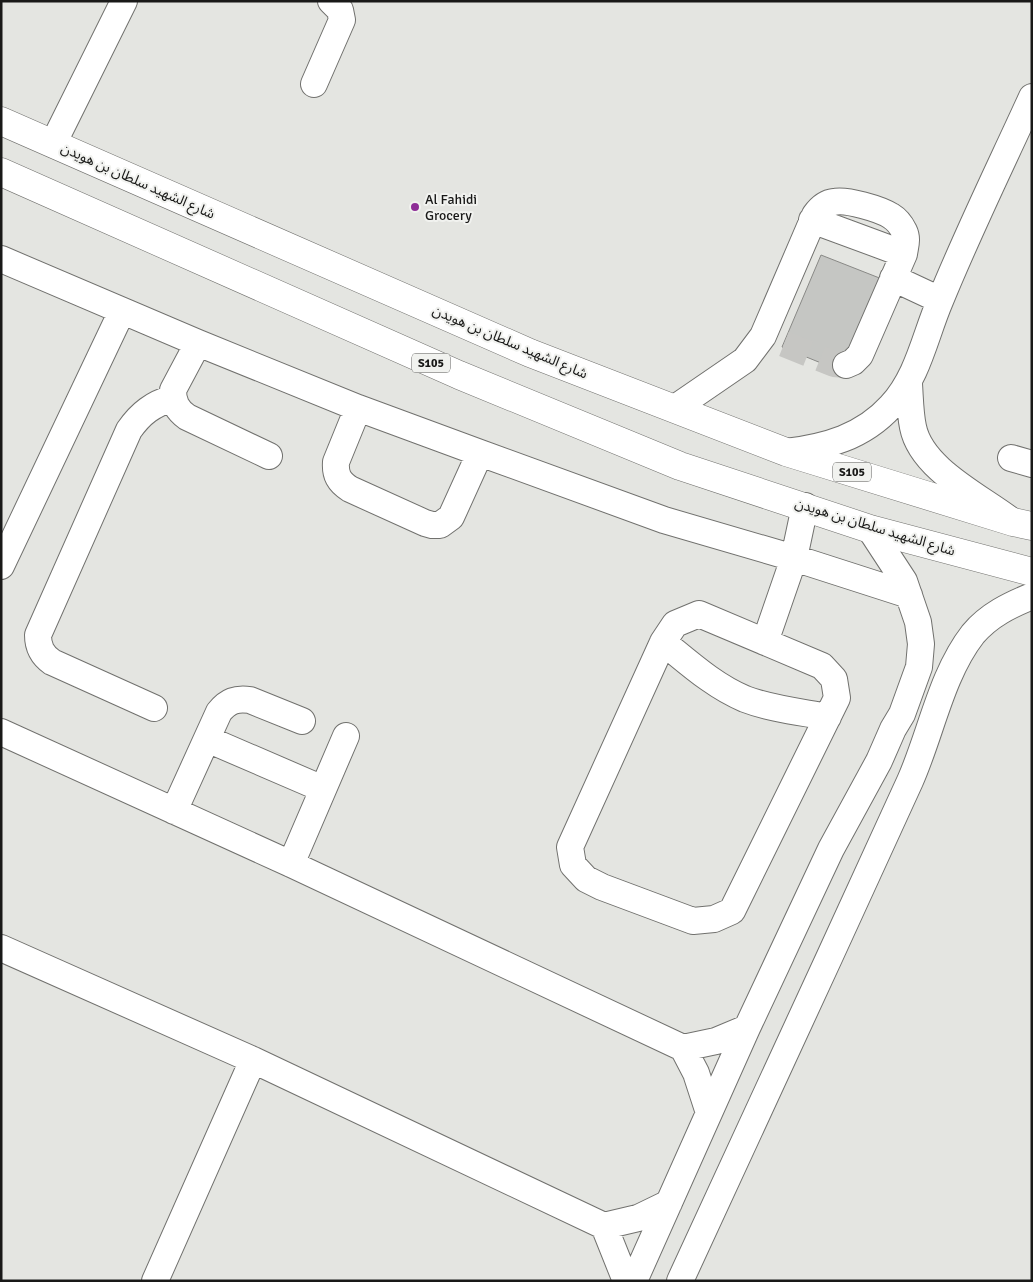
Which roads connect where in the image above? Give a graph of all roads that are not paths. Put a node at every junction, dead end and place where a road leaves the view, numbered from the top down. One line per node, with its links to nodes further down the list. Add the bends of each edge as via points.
1 (124, 1): 6 (street)
2 (331, 1): 3 (street, via 340,10 342,20)
3 (314, 84)
4 (1032, 97): 10 (street)
5 (1, 121): 6 (highway, شارع الشهيد سلطان بن هويدن / S105)
6 (53, 144): 17 (highway, شارع الشهيد سلطان بن هويدن / S105, via 530,353)
7 (1, 172): 21 (highway, شارع الشهيد سلطان بن هويدن / S105, via 538,408 680,466)
8 (1, 259): 11 (street)
9 (893, 278): 10 (street); 13 (street, via 860,355); 17 (street, via 904,254 812,220 774,340)
10 (940, 300): 14 (street)
11 (122, 311): 12 (street); 25 (street)
12 (198, 343): 15 (street, via 173,390); 16 (street)
13 (846, 365)
14 (909, 384): 18 (street, via 876,420 843,440 815,449); 22 (street, via 913,427 920,447 933,464)
15 (173, 398): 20 (street, via 187,418); 31 (street, via 147,409 129,430 38,635 40,651 52,662)
16 (358, 408): 19 (street); 19 (street, via 336,462 338,478 350,489 426,523 440,525 451,517)
17 (675, 408): 18 (highway, شارع الشهيد سلطان بن هويدن / S105)
18 (786, 452): 22 (highway, شارع الشهيد سلطان بن هويدن / S105)
19 (480, 453): 24 (street, via 664,520)
20 (269, 456)
21 (805, 506): 23 (highway, شارع الشهيد سلطان بن هويدن / S105); 24 (street)
22 (1022, 524)
23 (870, 529): 26 (highway, شارع الشهيد سلطان بن هويدن / S105); 27 (street, via 904,581)
24 (794, 558): 27 (street); 30 (street)
25 (1, 566)
26 (1032, 572)
27 (909, 595): 37 (street, via 918,622 921,644 919,667 902,714)
28 (1032, 596): 41 (street, via 990,617 973,634 962,652 944,688 910,779)
29 (663, 642): 30 (street, via 675,624 699,614); 32 (street, via 709,679 745,699); 32 (street, via 570,847 574,865 594,883 693,921 714,919 732,911)
30 (765, 642): 32 (street, via 822,666 834,679 837,698)
31 (154, 708)
32 (828, 717)
33 (302, 721): 36 (street, via 250,700 233,700 219,712)
34 (1, 732): 39 (street)
35 (346, 736): 38 (street)
36 (207, 739): 38 (street); 39 (street)
37 (872, 774): 41 (street, via 891,787 891,798); 43 (street, via 831,849)
38 (324, 789): 40 (street)
39 (174, 811): 40 (street)
40 (291, 864): 44 (street)
41 (870, 865): 52 (street)
42 (1, 948): 45 (street)
43 (747, 1028): 44 (street, via 716,1041); 46 (street)
44 (683, 1048): 46 (street)
45 (253, 1060): 48 (street); 49 (street)
46 (709, 1113): 47 (street)
47 (669, 1203): 48 (street, via 638,1218); 51 (street)
48 (604, 1226): 50 (street)
49 (155, 1281)
50 (626, 1281)
51 (634, 1281)
52 (680, 1281)

